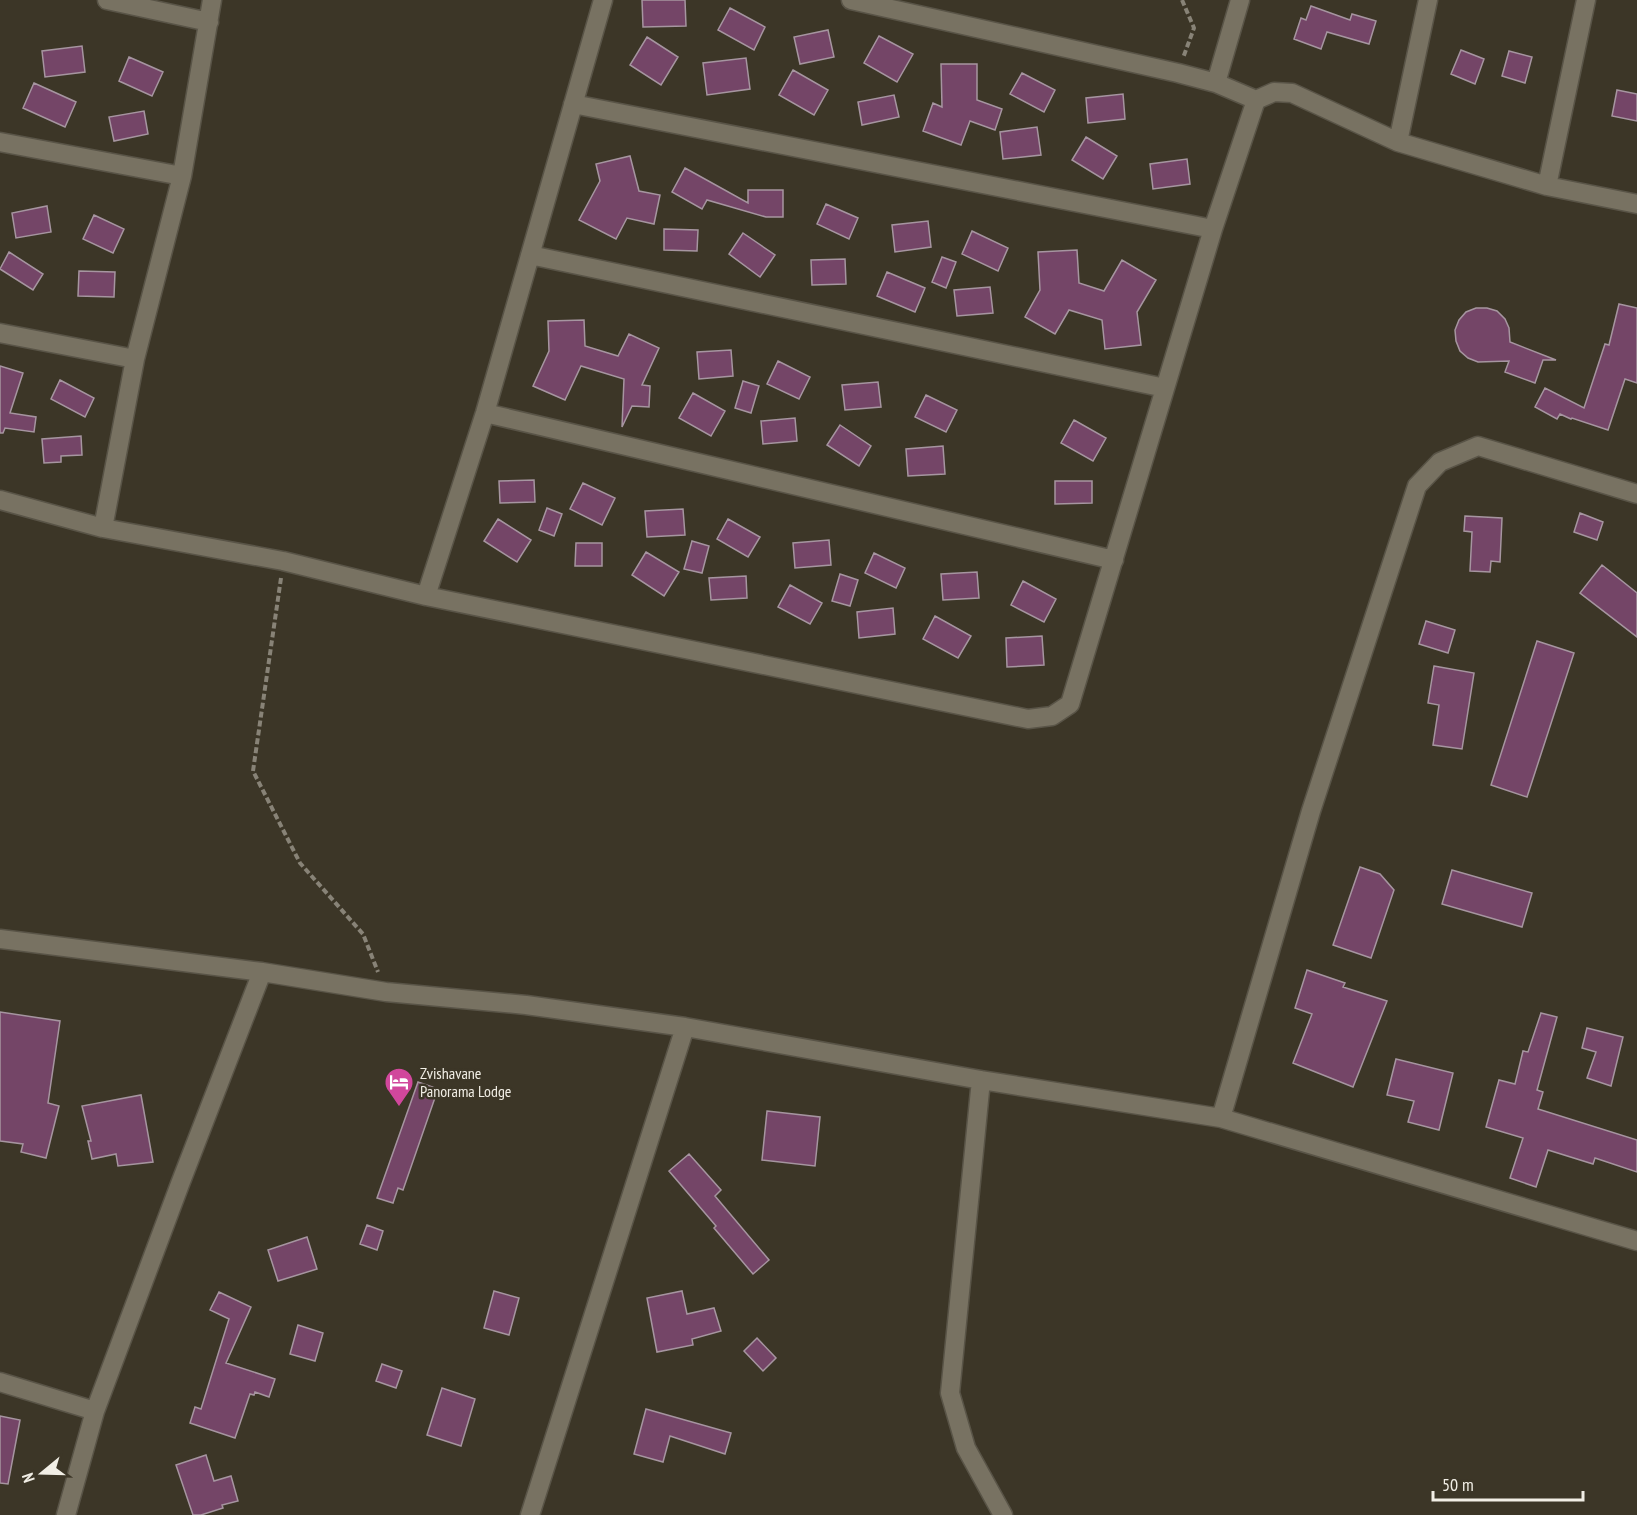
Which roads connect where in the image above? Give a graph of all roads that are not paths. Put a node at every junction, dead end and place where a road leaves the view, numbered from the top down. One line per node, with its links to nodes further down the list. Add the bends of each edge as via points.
1 (107, 0): 8 (street)
2 (212, 0): 8 (street)
3 (603, 0): 11 (street)
4 (851, 0): 9 (street)
5 (1240, 0): 9 (street)
6 (1428, 0): 13 (street)
7 (1586, 0): 15 (street)
8 (209, 22): 14 (street)
9 (1216, 83): 10 (street)
10 (1257, 100): 13 (street, via 1274,92 1292,93); 17 (street)
11 (573, 104): 17 (street); 18 (street)
12 (0, 142): 14 (street)
13 (1398, 142): 15 (street)
14 (182, 176): 20 (street)
15 (1547, 186): 16 (street)
16 (1637, 204)
17 (1214, 229): 21 (street)
18 (530, 255): 21 (street); 22 (street)
19 (0, 333): 20 (street)
20 (135, 360): 25 (street)
21 (1166, 388): 26 (street)
22 (485, 413): 26 (street); 27 (street)
23 (1637, 494): 32 (street, via 1478,446 1440,462 1417,486 1311,811)
24 (0, 500): 25 (street)
25 (103, 528): 27 (street, via 283,561)
26 (1114, 560): 27 (street, via 1070,704 1052,716 1028,719)
27 (426, 596)
28 (0, 939): 29 (street)
29 (262, 972): 30 (street, via 386,992 526,1005); 35 (street)
30 (685, 1028): 31 (street); 37 (street)
31 (981, 1080): 32 (street); 38 (street, via 950,1394 966,1448)
32 (1221, 1118): 33 (street)
33 (1637, 1241)
34 (0, 1382): 35 (street)
35 (95, 1411): 36 (street)
36 (66, 1515)
37 (530, 1515)
38 (1003, 1515)

